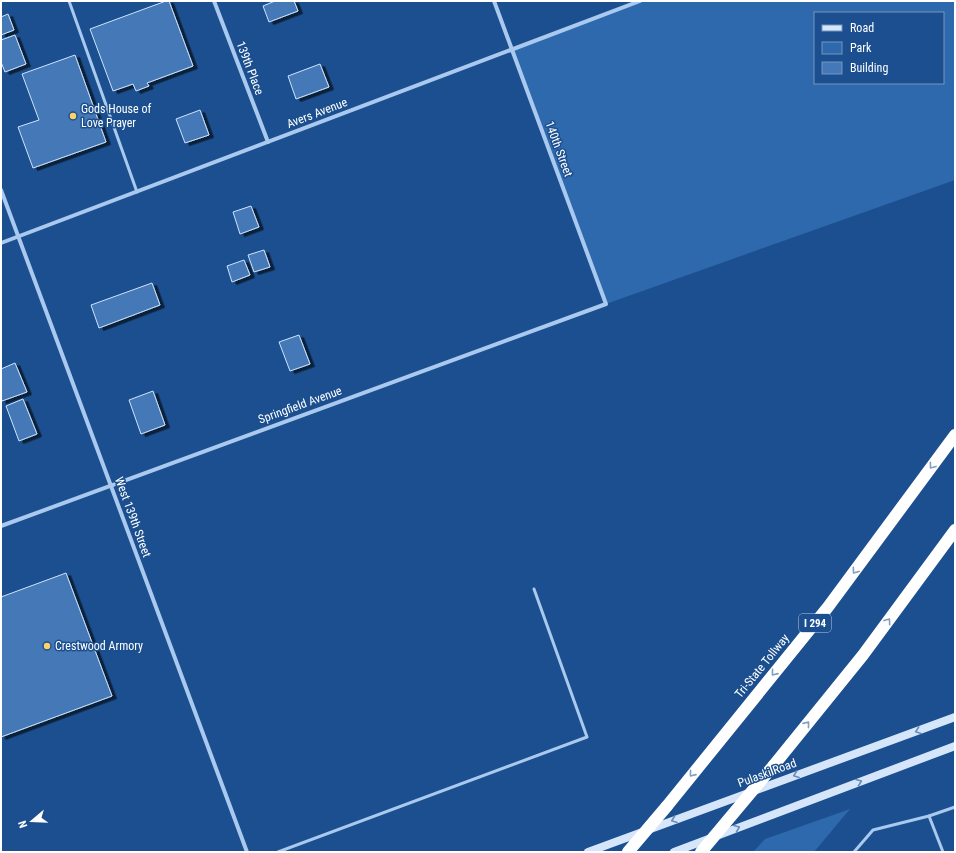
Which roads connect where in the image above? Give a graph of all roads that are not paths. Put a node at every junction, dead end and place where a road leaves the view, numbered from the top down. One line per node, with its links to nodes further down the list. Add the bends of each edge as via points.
1 (68, 1): 8 (lane)
2 (214, 1): 6 (street, 139th Place)
3 (494, 1): 5 (street, 140th Street)
4 (640, 1): 5 (street, Avers Avenue)
5 (512, 50): 6 (street, Avers Avenue); 11 (street, 140th Street)
6 (268, 142): 8 (street, Avers Avenue)
7 (1, 190): 9 (street, West 139th Street)
8 (137, 192): 9 (street, Avers Avenue)
9 (18, 237): 10 (street, Avers Avenue); 13 (street, West 139th Street)
10 (1, 243)
11 (606, 304): 13 (street, Springfield Avenue)
12 (955, 435): 24 (highway, Tri-State Tollway / I 294, one-way to 24, bridge, via 828,607)
13 (111, 485): 14 (street, Springfield Avenue); 21 (street, West 139th Street)
14 (1, 526)
15 (955, 530): 26 (highway, one-way to 15, bridge, via 863,655)
16 (534, 589): 22 (lane, via 587,737)
17 (955, 717): 23 (main road, Pulaski Road, one-way to 23)
18 (955, 746): 25 (main road, one-way to 18)
19 (955, 807): 20 (lane)
20 (929, 816): 27 (lane, via 873,830); 28 (lane)
21 (247, 852)
22 (278, 852)
23 (588, 852)
24 (628, 852)
25 (674, 852)
26 (700, 852)
27 (854, 852)
28 (943, 852)

